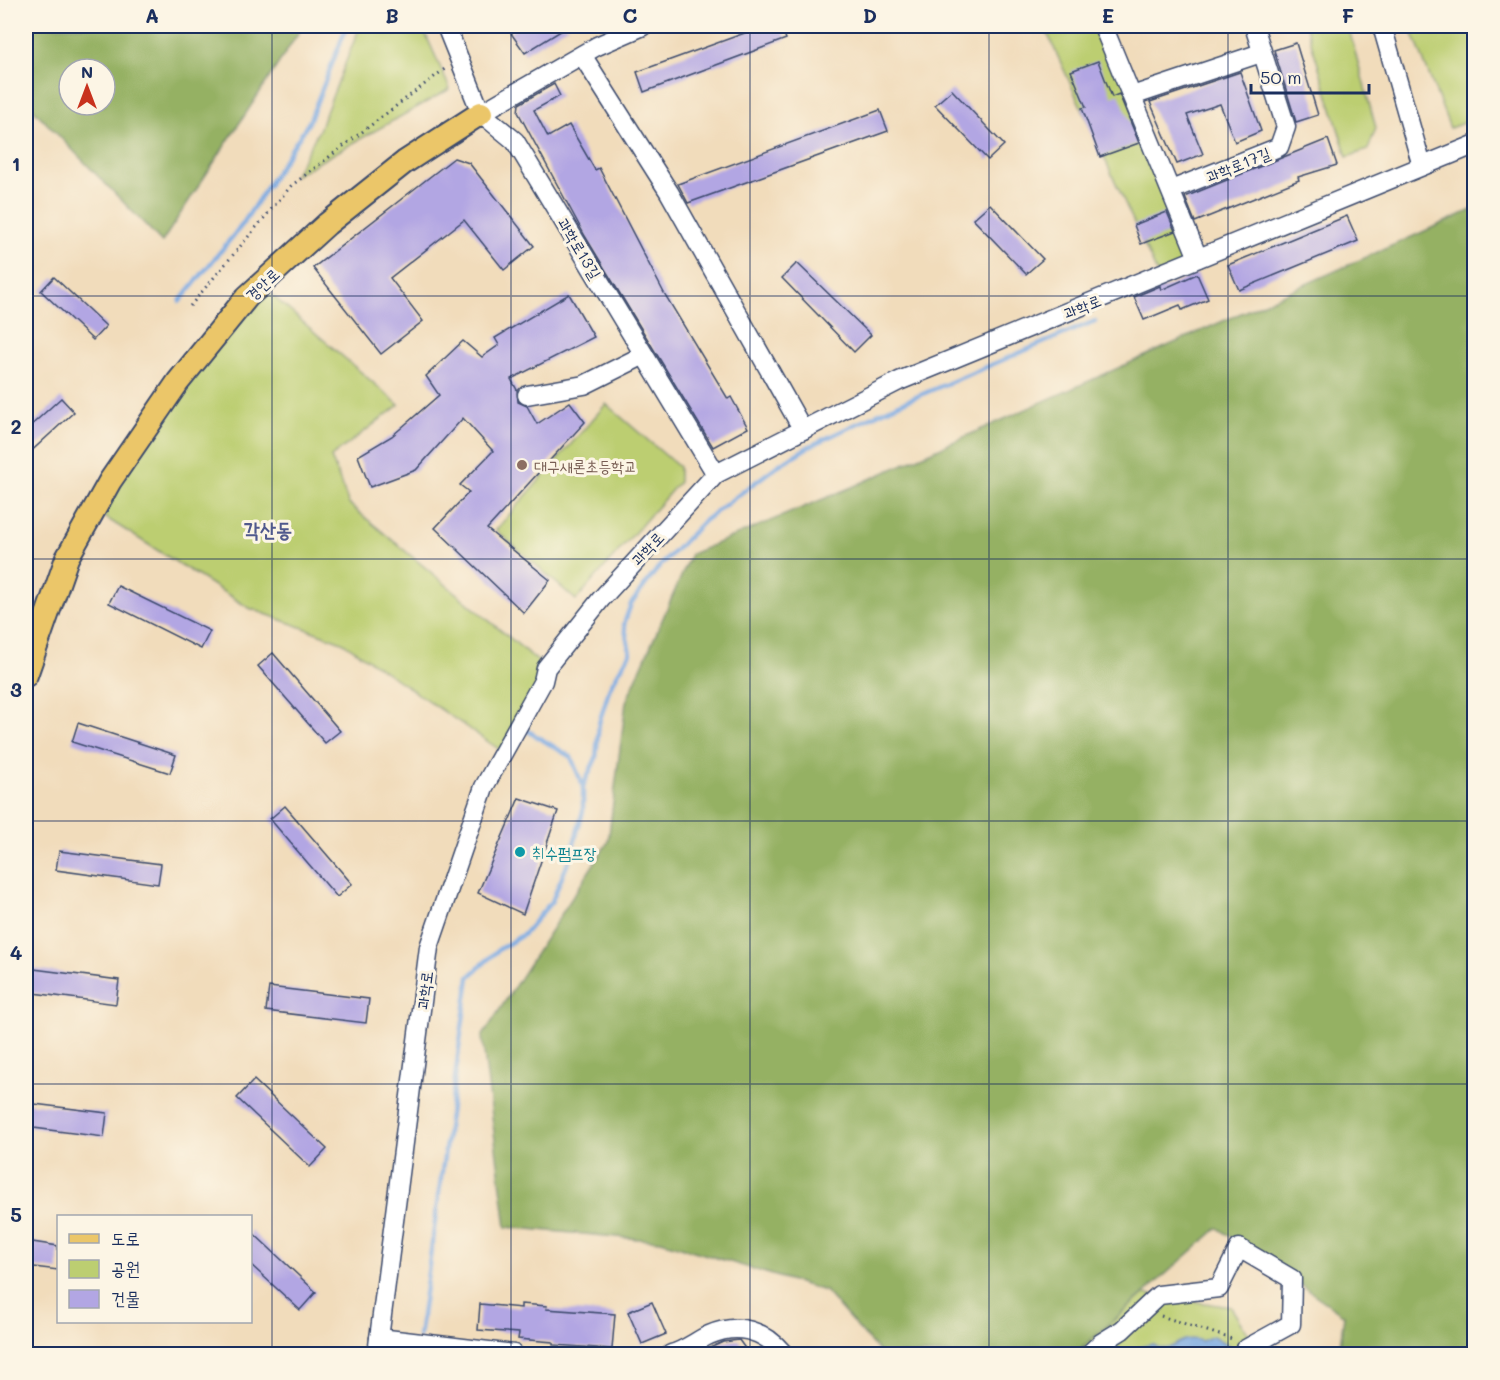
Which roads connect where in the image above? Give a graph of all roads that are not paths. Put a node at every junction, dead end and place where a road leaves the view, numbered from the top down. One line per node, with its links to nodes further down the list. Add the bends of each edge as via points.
1 (446, 26): 9 (street, 과학로13길)
2 (644, 26): 7 (street, 경안로)
3 (1103, 26): 8 (street)
4 (1254, 26): 6 (street, 과학로17길)
5 (1382, 26): 11 (street)
6 (1261, 53): 8 (street); 12 (street, 과학로17길, via 1286,128 1279,147)
7 (582, 55): 9 (street, 경안로); 16 (street, via 669,192)
8 (1132, 96): 12 (street)
9 (481, 113): 14 (street, 과학로13길, via 515,141); 18 (main road, 경안로, via 405,162 327,224 247,297 178,382 110,481 68,558)
10 (1474, 145): 11 (street, 과학로)
11 (1422, 166): 13 (street, 과학로)
12 (1171, 190): 13 (street)
13 (1198, 258): 16 (street, 과학로, via 899,381)
14 (644, 355): 15 (street, via 584,385); 17 (street, 과학로13길)
15 (527, 395)
16 (803, 430): 17 (street, 과학로)
17 (716, 474): 19 (street, 과학로, via 601,599 546,668 543,681 484,787 429,947)
18 (26, 675)
19 (378, 1346): 21 (street, via 406,1341)
20 (1244, 1350): 24 (street, via 1291,1324 1292,1279 1239,1248 1220,1288 1159,1295)
21 (514, 1354)
22 (670, 1354): 23 (street, via 709,1335 745,1328 773,1341)
23 (784, 1354)
24 (1089, 1354)

